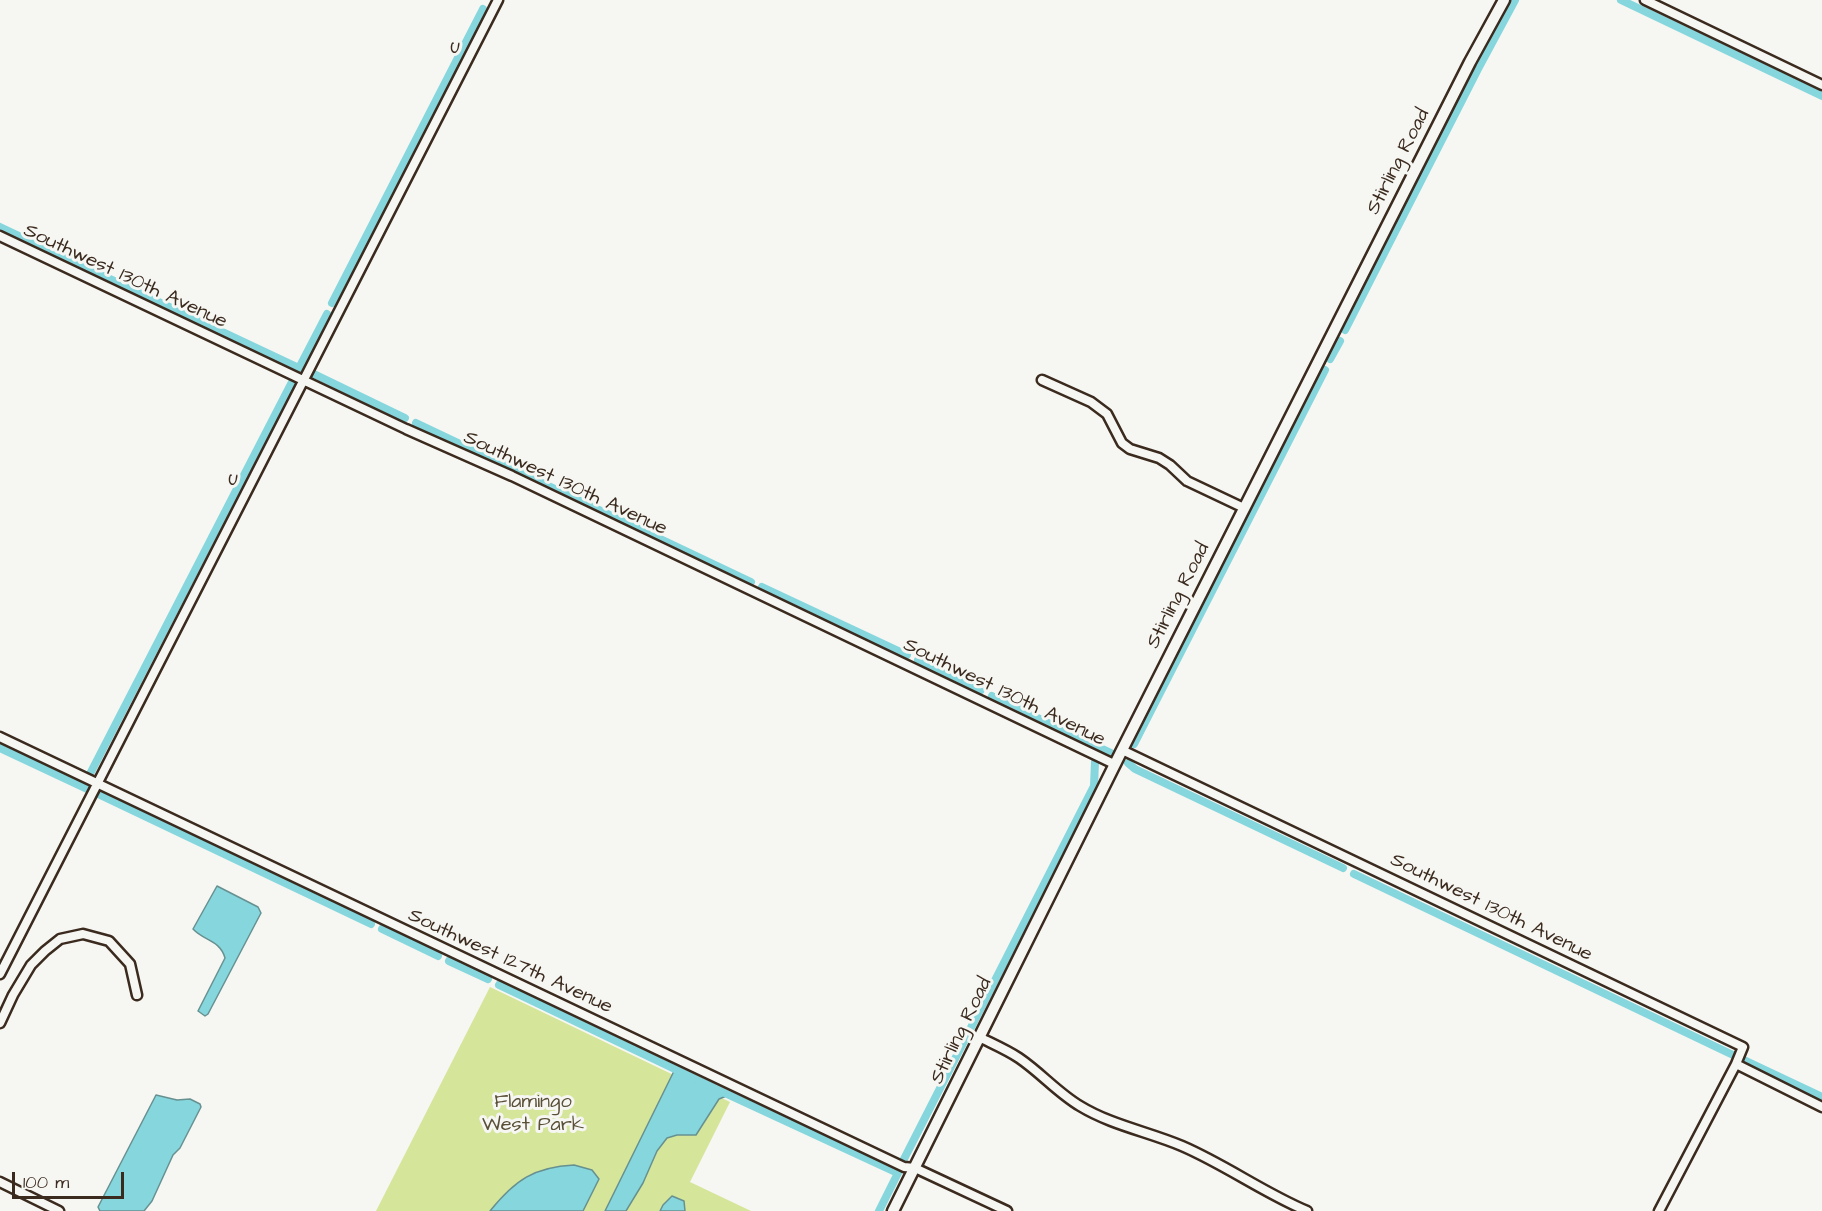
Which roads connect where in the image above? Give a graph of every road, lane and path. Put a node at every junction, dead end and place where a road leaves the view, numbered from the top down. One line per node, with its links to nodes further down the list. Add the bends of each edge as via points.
1 (498, 0): 6 (street, c)
2 (1504, 0): 8 (street, Stirling Road)
3 (1645, 0): 4 (street)
4 (1822, 85)
5 (0, 236): 6 (street, Southwest 130th Avenue)
6 (303, 379): 11 (street, Southwest 130th Avenue); 12 (street, c)
7 (1042, 380): 8 (street, via 1091,402 1107,414 1122,443 1130,449 1160,458 1187,481)
8 (1244, 508): 10 (street, Stirling Road)
9 (0, 737): 12 (street, Southwest 127th Avenue)
10 (1122, 750): 11 (street, Stirling Road); 17 (street, Southwest 130th Avenue, via 1743,1047)
11 (1114, 764): 16 (street, Stirling Road)
12 (96, 782): 13 (street, c); 19 (street, Southwest 127th Avenue, via 904,1167)
13 (0, 974)
14 (136, 995): 15 (street, via 130,964 109,941 83,933 60,939 31,965)
15 (0, 1023)
16 (979, 1037): 19 (street, Stirling Road); 24 (street, via 1017,1056 1082,1107 1184,1147)
17 (1736, 1064): 18 (street); 25 (street)
18 (1822, 1107)
19 (915, 1168): 22 (street, Stirling Road); 23 (street, Southwest 127th Avenue)
20 (0, 1182): 21 (street)
21 (59, 1211)
22 (893, 1211)
23 (1007, 1211)
24 (1307, 1211)
25 (1659, 1211)

